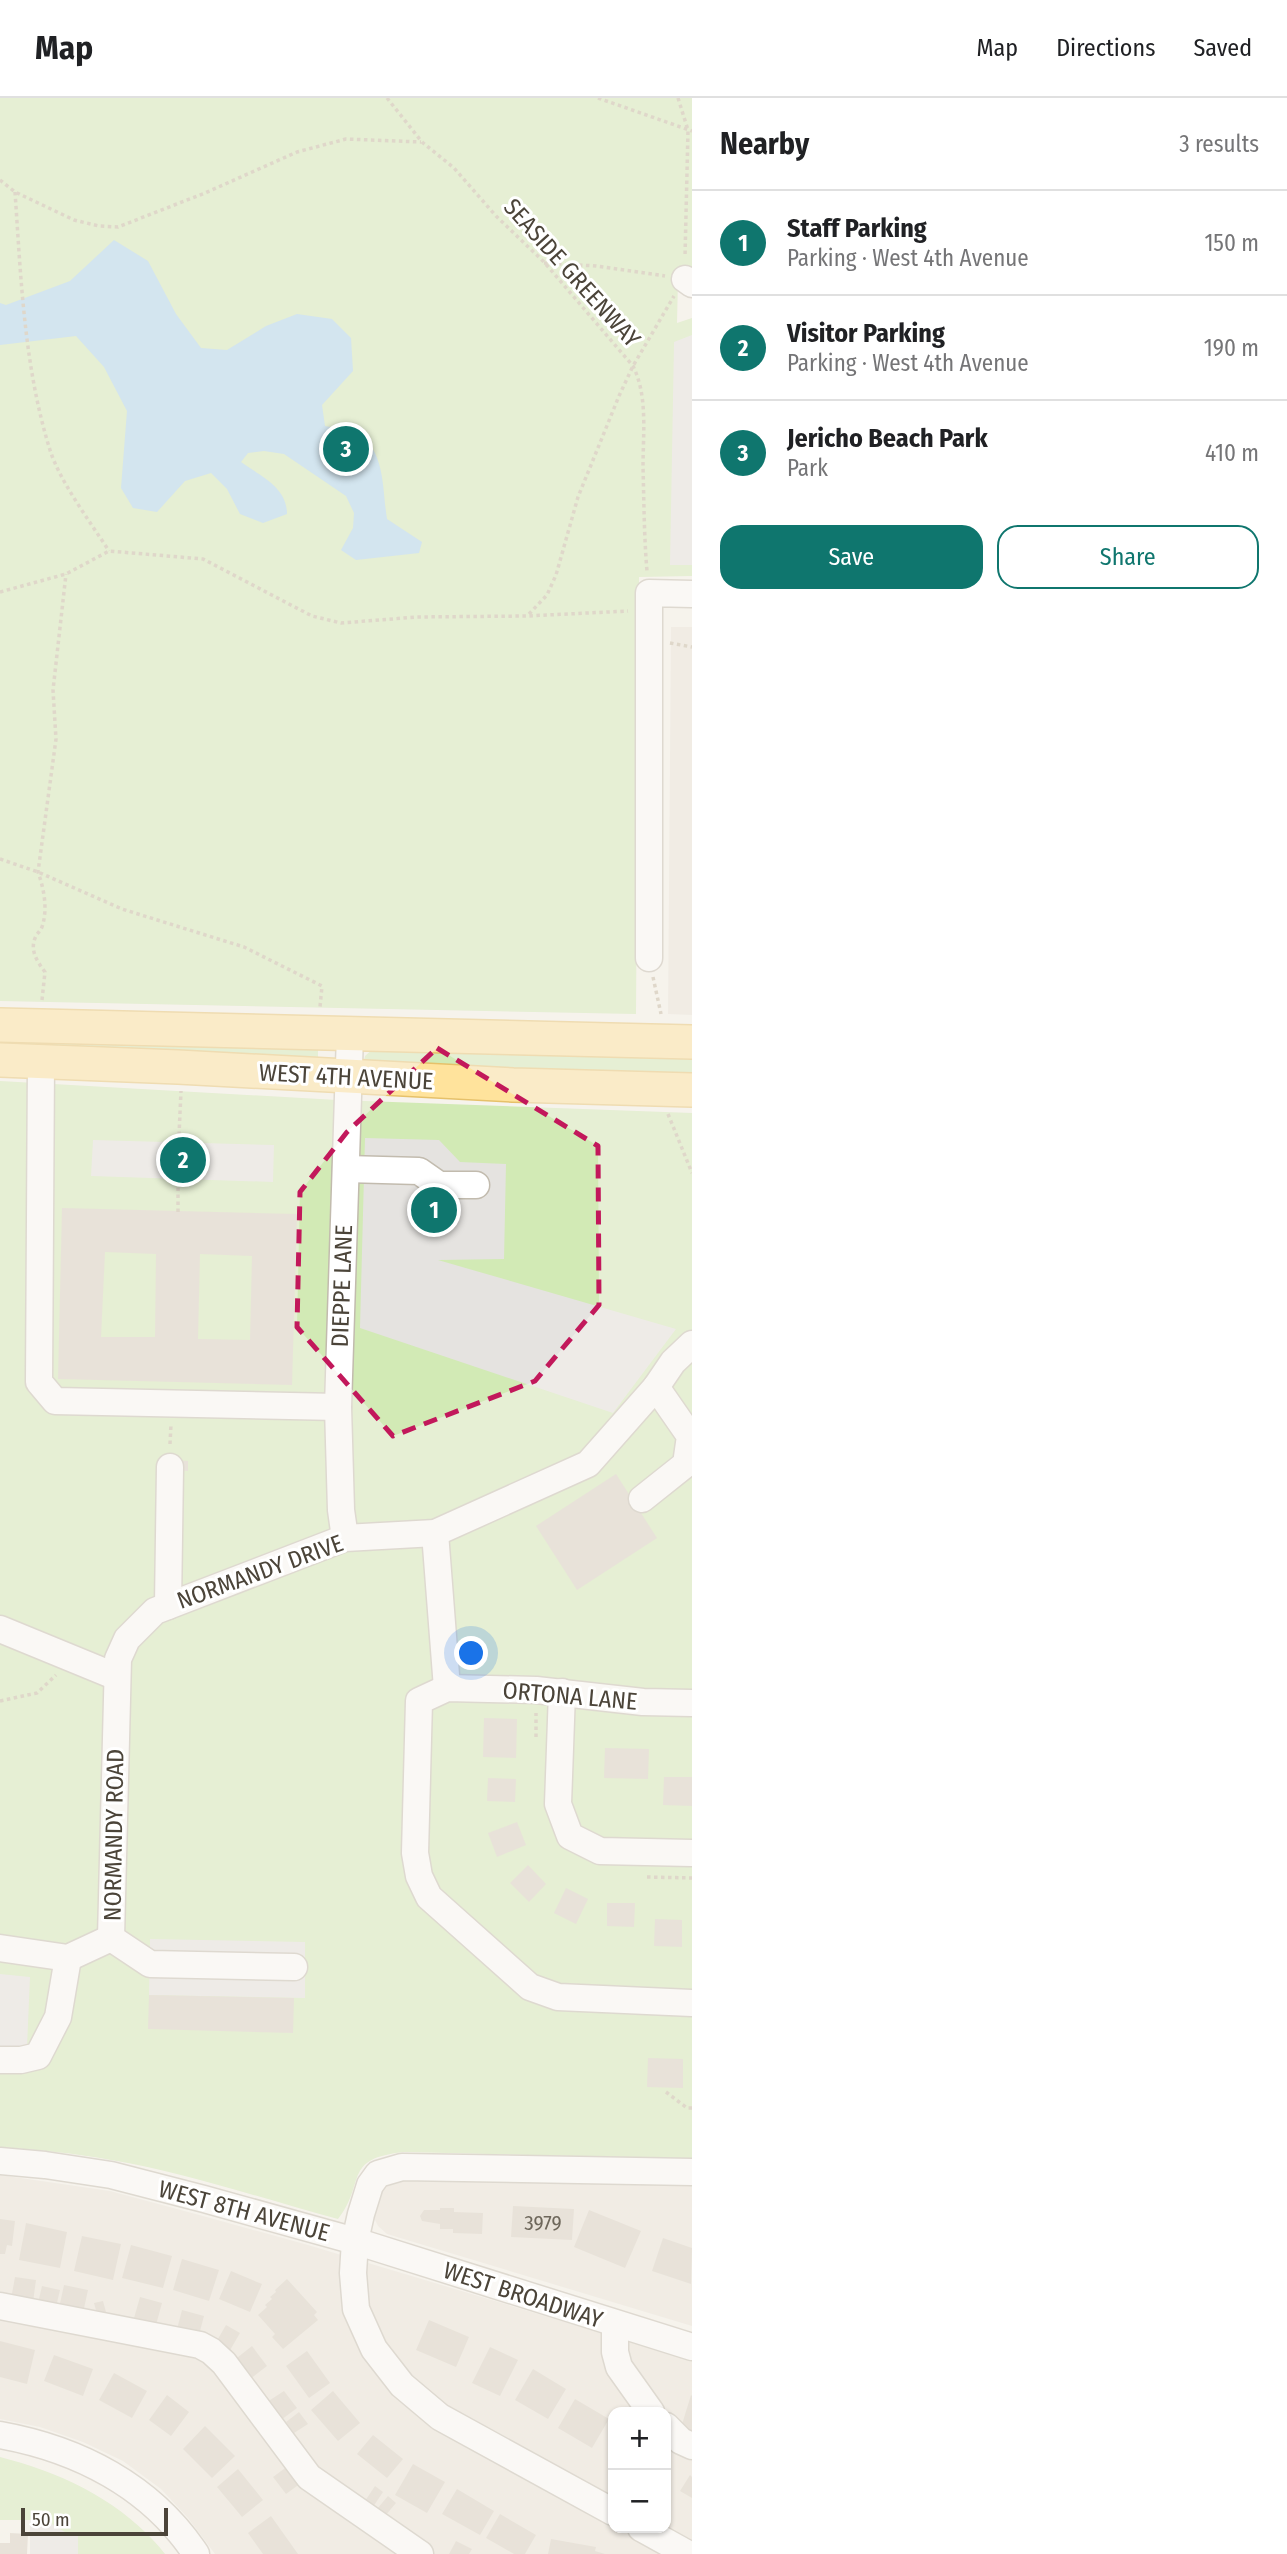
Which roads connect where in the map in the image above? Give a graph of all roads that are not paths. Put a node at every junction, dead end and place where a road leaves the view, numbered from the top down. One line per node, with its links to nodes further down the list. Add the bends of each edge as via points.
1 (692, 594): 2 (street, via 649,593)
2 (649, 958)
3 (0, 1025): 4 (main road, WEST 4TH AVENUE)
4 (350, 1034): 5 (main road, WEST 4TH AVENUE); 8 (street, DIEPPE LANE)
5 (692, 1042)
6 (0, 1060): 7 (main road, WEST 4TH AVENUE)
7 (41, 1061): 8 (main road, WEST 4TH AVENUE); 14 (street, via 39,1382 55,1401)
8 (349, 1078): 9 (main road, WEST 4TH AVENUE); 10 (street, DIEPPE LANE)
9 (679, 1100)
10 (346, 1169): 11 (street, via 419,1171 439,1185); 14 (street, DIEPPE LANE)
11 (476, 1185)
12 (692, 1344): 13 (street, NORMANDY DRIVE)
13 (656, 1387): 16 (street, via 690,1436 686,1464); 17 (street, NORMANDY DRIVE, via 588,1464)
14 (338, 1407): 18 (street, DIEPPE LANE)
15 (170, 1467): 19 (street)
16 (642, 1499)
17 (435, 1533): 18 (street, NORMANDY DRIVE); 22 (street)
18 (345, 1538): 19 (street, NORMANDY DRIVE)
19 (168, 1606): 21 (street, NORMANDY DRIVE, via 155,1611 127,1639)
20 (0, 1629): 21 (street, via 73,1658)
21 (118, 1667): 26 (street, NORMANDY ROAD)
22 (447, 1688): 23 (street, ORTONA LANE); 30 (street, via 419,1701 415,1853 429,1897 530,1987 558,1997)
23 (562, 1692): 24 (street, ORTONA LANE); 25 (street, via 558,1804 570,1836 600,1851)
24 (692, 1703)
25 (692, 1853)
26 (111, 1938): 28 (street, NORMANDY ROAD); 29 (street, via 150,1964)
27 (0, 1948): 28 (street)
28 (68, 1958): 31 (street, via 58,2017 38,2056)
29 (294, 1967)
30 (692, 2003)
31 (0, 2060)
32 (0, 2161): 34 (street, WEST 8TH AVENUE, via 111,2175)
33 (692, 2172): 34 (street, WEST 8TH AVENUE, via 389,2169 370,2185)
34 (355, 2241): 36 (street, WEST BROADWAY); 42 (street, via 356,2309 374,2350 402,2385 440,2417)
35 (0, 2306): 45 (street, via 200,2345 211,2351 309,2477)
36 (615, 2323): 37 (street, WEST BROADWAY); 38 (street, via 620,2367)
37 (692, 2347)
38 (648, 2407)
39 (671, 2432): 41 (street)
40 (0, 2435): 44 (street, via 90,2461 127,2483)
41 (692, 2446)
42 (608, 2509)
43 (650, 2533): 46 (street)
44 (196, 2554)
45 (420, 2554)
46 (688, 2554)

